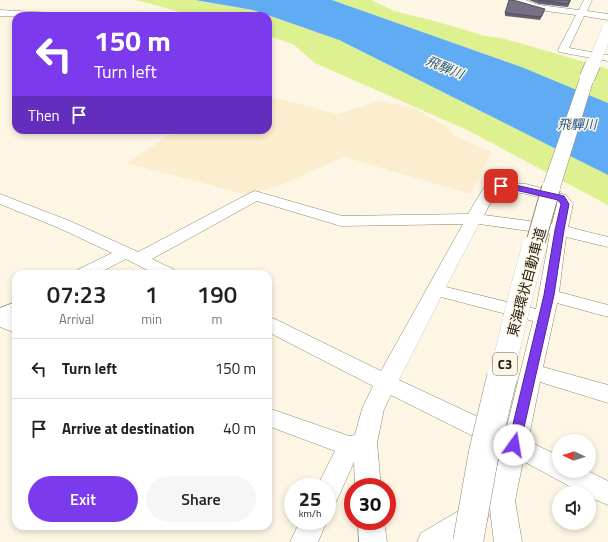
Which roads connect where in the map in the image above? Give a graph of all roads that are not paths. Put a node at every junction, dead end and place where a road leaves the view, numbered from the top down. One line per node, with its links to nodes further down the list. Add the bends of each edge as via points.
1 (516, 0): 4 (street)
2 (551, 0): 4 (street)
3 (588, 0): 6 (street)
4 (545, 8): 6 (street)
5 (0, 13): 7 (main road)
6 (581, 13): 8 (street); 10 (street, via 563,50)
7 (12, 14)
8 (608, 17)
9 (608, 29): 44 (main road, 東海環状自動車道 / C3, bridge, via 588,75 554,178 522,290 484,452)
10 (608, 58)
11 (0, 199): 15 (street)
12 (475, 219): 13 (street); 13 (street, via 490,189 511,186 561,198 565,204); 15 (street, via 341,221 255,196); 18 (street)
13 (559, 230): 14 (street); 19 (street)
14 (608, 242)
15 (132, 256): 16 (street); 17 (street)
16 (94, 270)
17 (161, 270)
18 (434, 290): 23 (street); 28 (street)
19 (549, 295): 21 (street); 23 (street)
20 (12, 310): 22 (street)
21 (608, 311)
22 (0, 316)
23 (543, 317): 27 (street)
24 (0, 320): 25 (street)
25 (12, 324)
26 (272, 326): 28 (street)
27 (531, 371): 29 (street); 32 (street)
28 (386, 383): 31 (street); 32 (street)
29 (608, 394)
30 (272, 418): 31 (street)
31 (357, 445): 34 (street); 36 (street)
32 (514, 445): 33 (street); 38 (street)
33 (552, 464)
34 (366, 478)
35 (577, 478): 37 (street)
36 (336, 479)
37 (608, 494)
38 (502, 501): 43 (street); 45 (street)
39 (310, 530): 41 (street)
40 (372, 530): 42 (street)
41 (304, 542)
42 (373, 542)
43 (431, 542)
44 (468, 542)
45 (508, 542)

